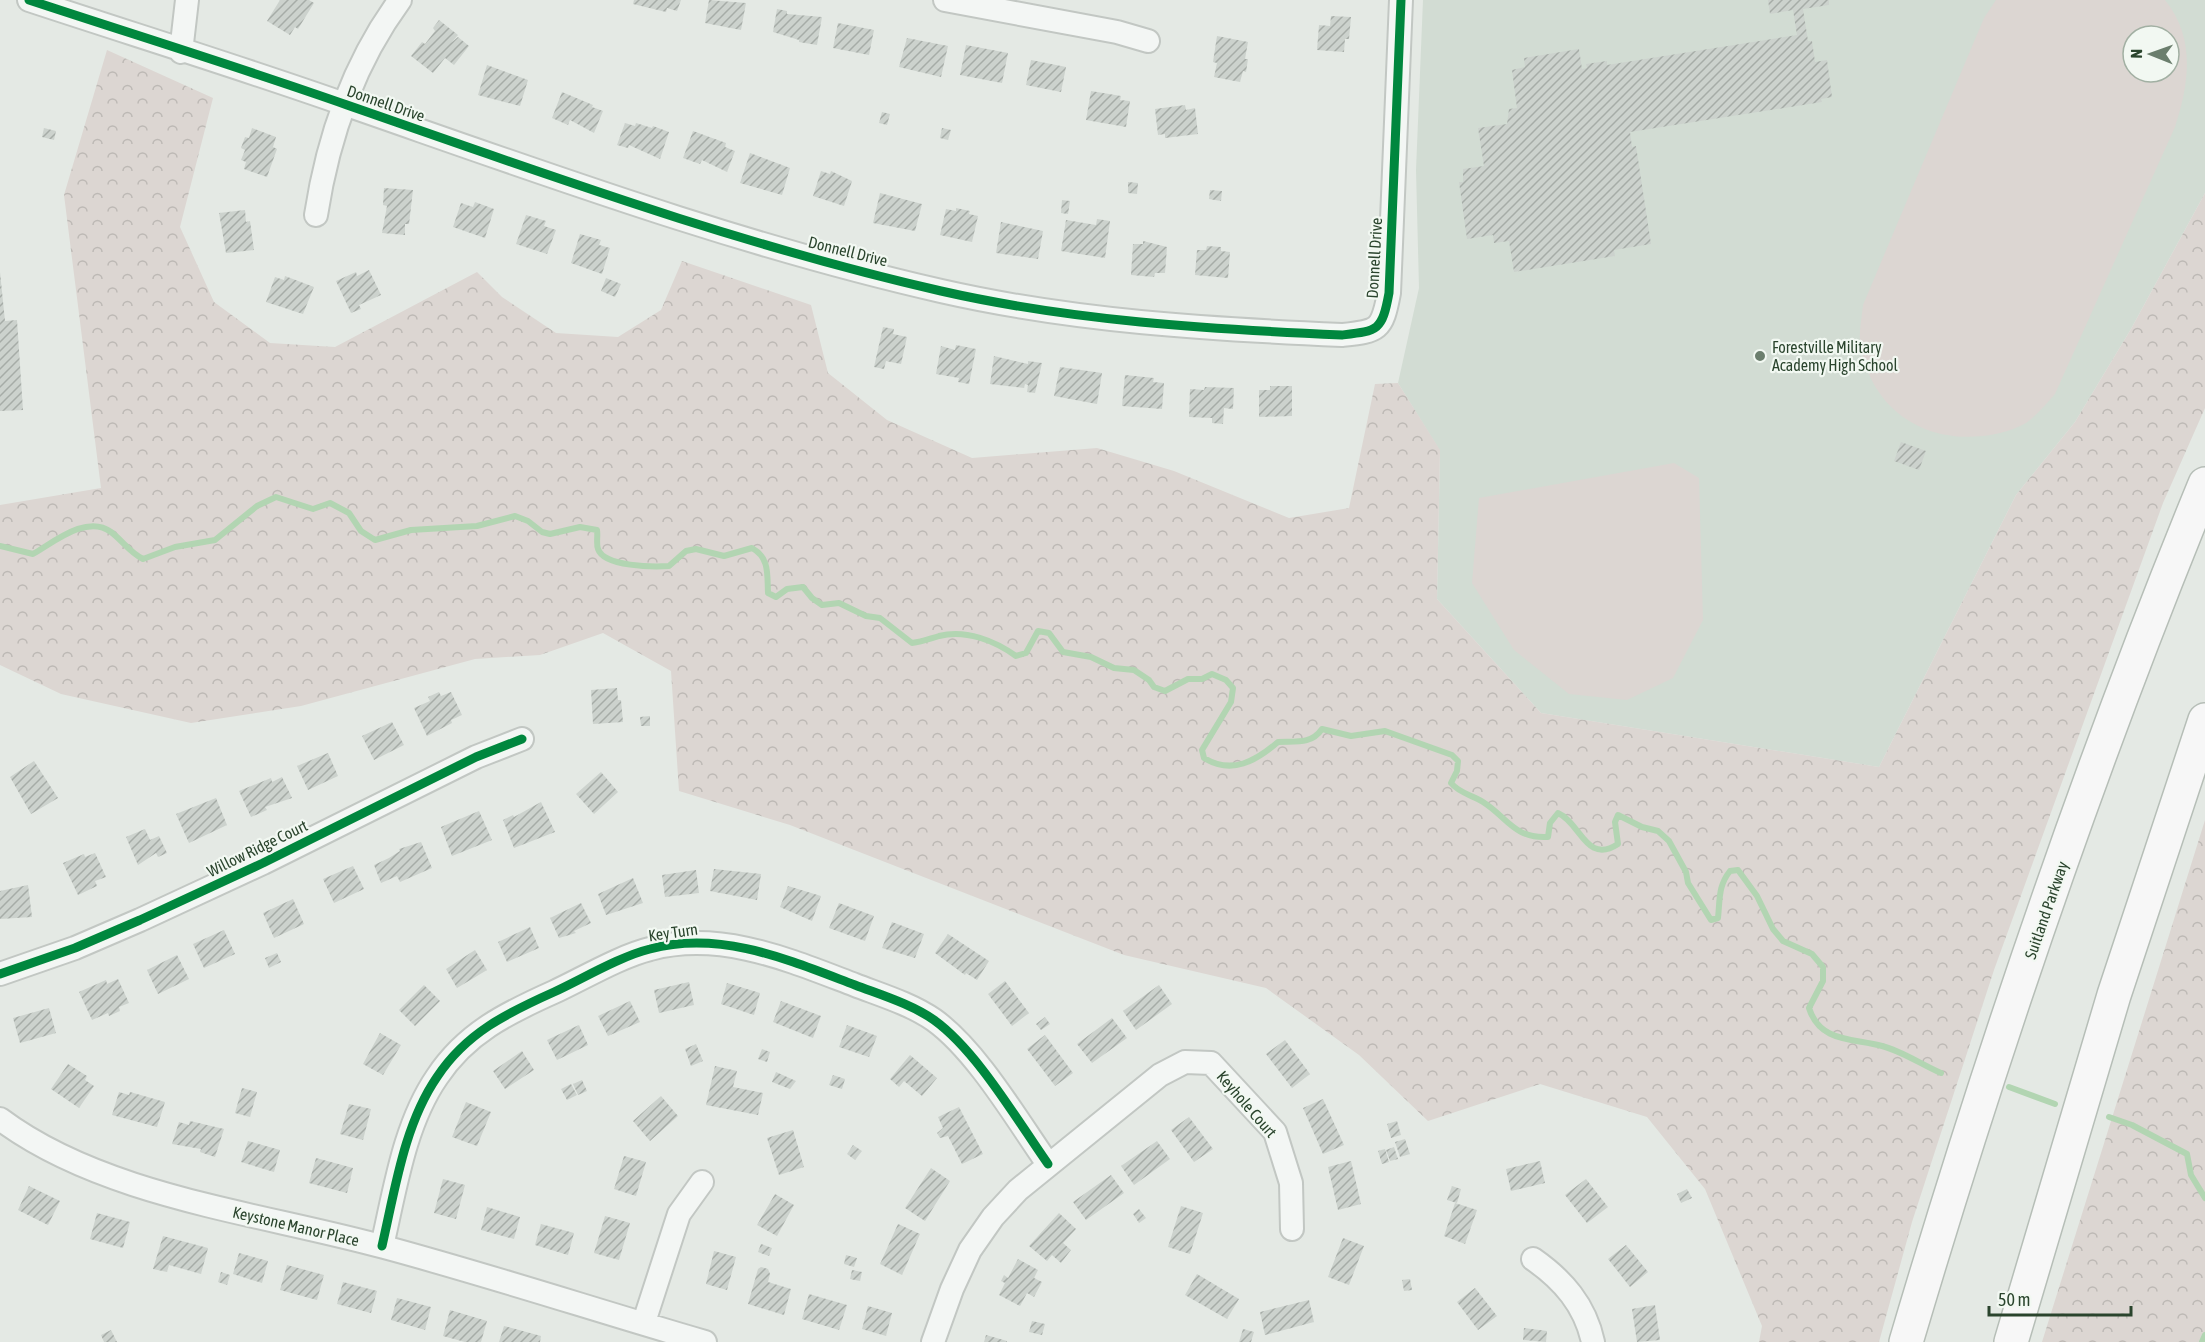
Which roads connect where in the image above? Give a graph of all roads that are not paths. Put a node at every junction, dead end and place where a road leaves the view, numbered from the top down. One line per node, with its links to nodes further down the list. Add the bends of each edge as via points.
1 (29, 0): 7 (street, Donnell Drive)
2 (187, 0): 7 (street)
3 (400, 0): 8 (street, via 371,42)
4 (945, 0): 6 (street)
5 (1400, 7): 8 (street, Donnell Drive, via 1386,313 1371,332 1341,335 1139,324 943,291 801,255 496,158)
6 (1148, 40)
7 (181, 52): 8 (street, Donnell Drive)
8 (344, 104): 9 (street, via 322,173)
9 (316, 215)
10 (2205, 484): 24 (highway, Suitland Parkway, via 2052,891)
11 (2205, 720): 25 (highway, via 2114,995)
12 (522, 739): 13 (street, Willow Ridge Court, via 476,757 129,925)
13 (0, 974)
14 (0, 1119): 18 (street, Keystone Manor Place, via 43,1149 86,1168 260,1218)
15 (1048, 1164): 17 (street, Keyhole Court, via 1174,1066 1185,1062 1211,1063 1275,1132 1291,1183); 18 (street, Key Turn, via 972,1059 934,1020 885,996 775,956 712,943 684,943 649,949 528,1003 487,1024 461,1046 436,1077 417,1113); 22 (street, via 993,1217 970,1250)
16 (702, 1182): 20 (street, via 679,1214)
17 (1292, 1228)
18 (382, 1246): 20 (street, Keystone Manor Place)
19 (1533, 1259): 23 (street, via 1577,1300)
20 (644, 1322): 21 (street, Keystone Manor Place)
21 (705, 1342)
22 (933, 1342)
23 (1593, 1342)
24 (1906, 1342)
25 (2011, 1342)

